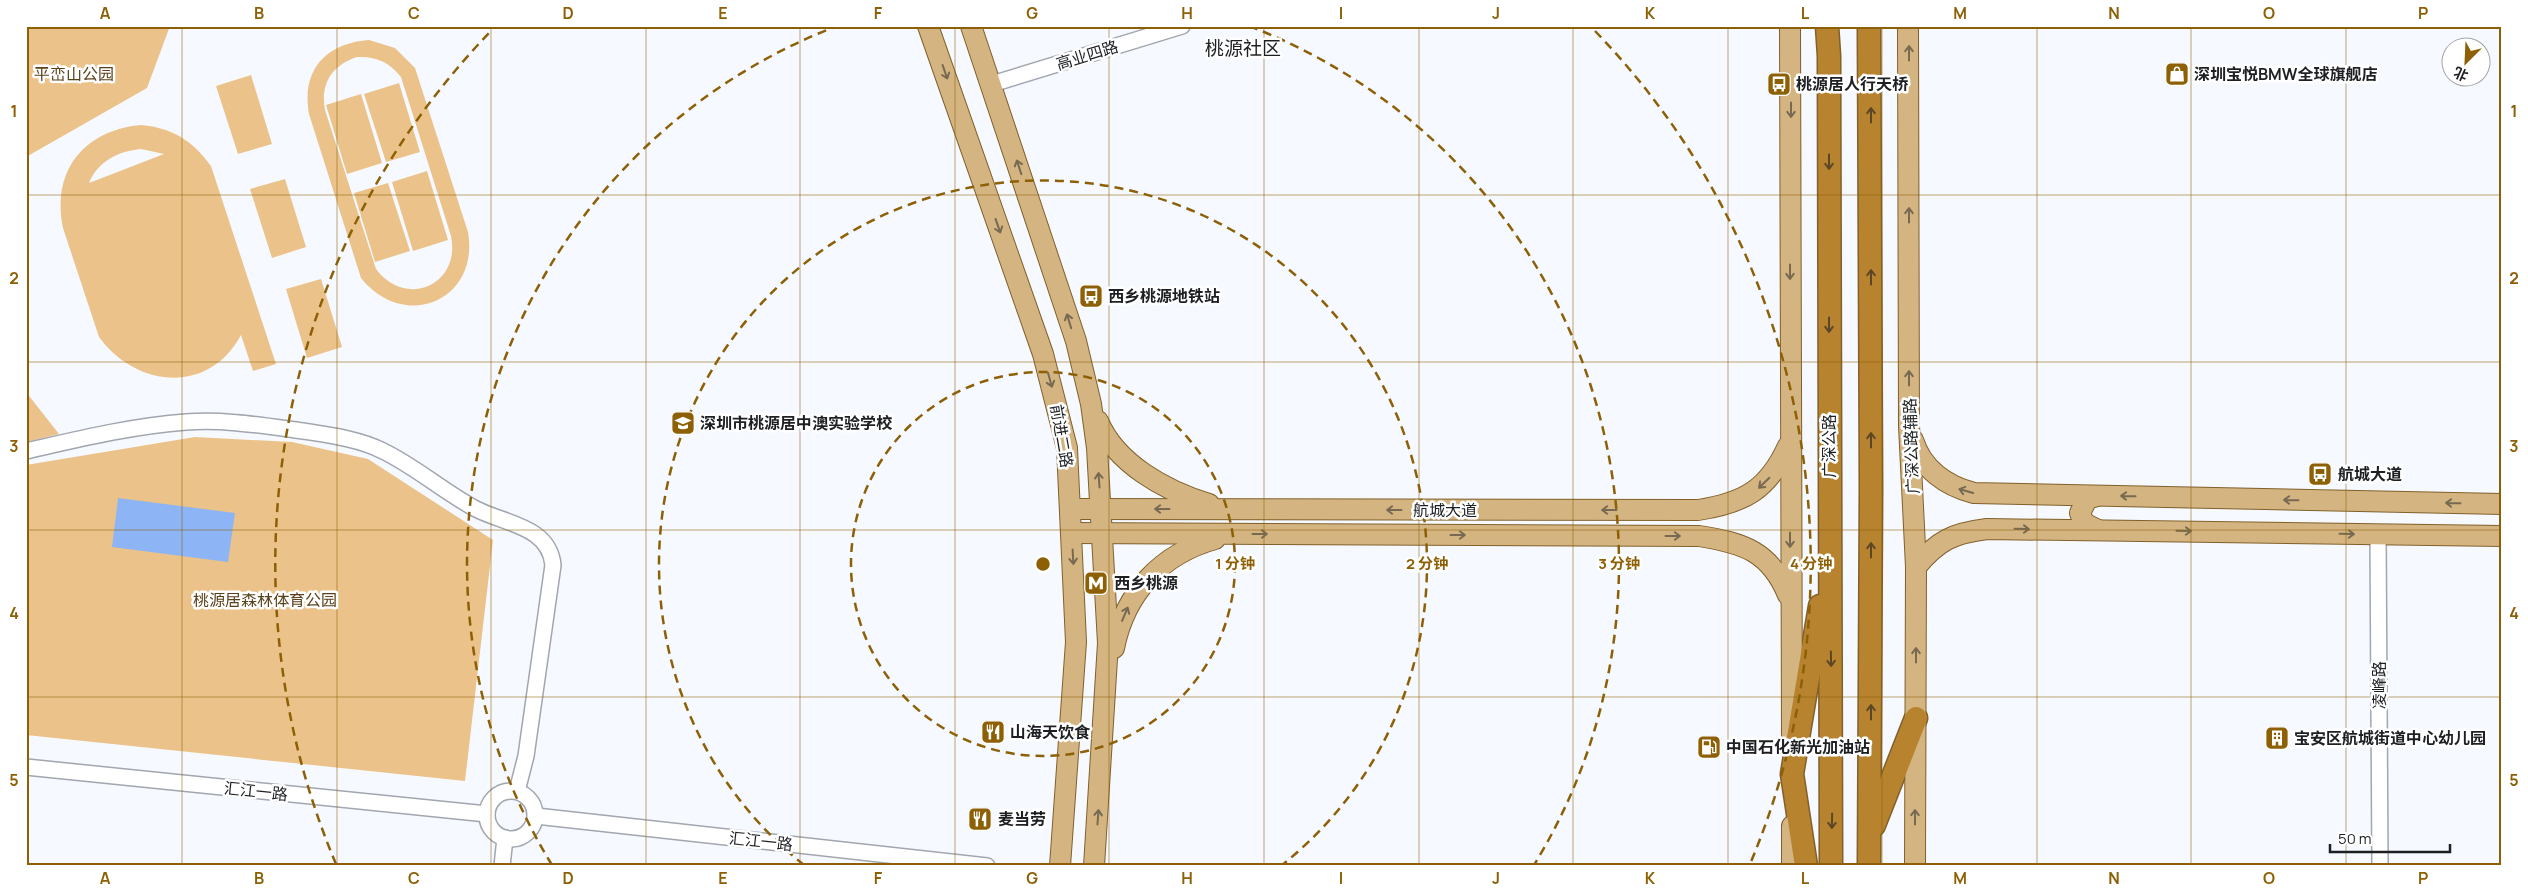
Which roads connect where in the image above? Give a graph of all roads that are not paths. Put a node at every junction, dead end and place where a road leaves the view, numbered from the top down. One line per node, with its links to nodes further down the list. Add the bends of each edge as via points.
1 (928, 26): 15 (main road, 前进二路, one-way to 15, via 1043,354 1067,448)
2 (971, 26): 8 (main road, 前进二路)
3 (1182, 26): 8 (street, 高业四路)
4 (1790, 26): 11 (main road, one-way to 11)
5 (1827, 26): 24 (highway, 广深公路, one-way to 24)
6 (1869, 26): 34 (highway, one-way to 6, via 1872,498)
7 (1908, 26): 10 (main road, 广深公路辅路, one-way to 7)
8 (992, 84): 9 (main road, 前进二路, one-way to 8, via 1063,299)
9 (1091, 404): 16 (main road, 前进二路, one-way to 9); 17 (main road, via 1103,433 1119,453 1139,469 1185,496)
10 (1908, 426): 13 (main road, one-way to 10, via 1959,490 1931,470 1914,446); 25 (main road, 广深公路辅路)
11 (1789, 442): 17 (main road, 航城大道, one-way to 17, via 1778,467 1747,497 1723,506 1698,510); 26 (main road, one-way to 26)
12 (26, 451): 31 (street, via 115,431 188,422 256,424 330,435 382,450 453,496 532,531 551,552 553,565 526,756)
13 (2097, 496): 14 (main road, one-way to 13); 18 (main road, via 2087,499 2080,513 2084,523)
14 (2502, 504)
15 (1071, 509): 16 (main road, 航城大道); 19 (main road, 前进二路)
16 (1101, 509): 17 (main road, 航城大道, one-way to 16); 20 (main road, 前进二路)
17 (1233, 509)
18 (2098, 530): 22 (main road, one-way to 22); 25 (main road, one-way to 18, via 1929,551 1947,538 1964,532 1988,529)
19 (1072, 533): 20 (main road, 航城大道); 38 (main road, 前进二路, one-way to 38, via 1075,669)
20 (1103, 534): 21 (main road, 航城大道); 27 (main road, 前进二路)
21 (1233, 534): 26 (main road, 航城大道, one-way to 26, via 1699,536 1750,548 1766,559 1780,576); 27 (main road, one-way to 21, via 1125,611 1154,570 1199,543)
22 (2378, 534): 23 (main road); 45 (street, 凌峰路)
23 (2502, 536)
24 (1829, 546): 30 (highway); 42 (highway, 广深公路, one-way to 42)
25 (1916, 567): 28 (main road, 广深公路辅路, one-way to 25)
26 (1790, 599): 30 (main road)
27 (1108, 677): 39 (main road, 前进二路, one-way to 27)
28 (1916, 718): 34 (highway); 44 (main road, 广深公路辅路, one-way to 28)
29 (26, 767): 32 (street, 汇江一路)
30 (1792, 774): 40 (main road); 41 (highway)
31 (517, 791): 32 (street, via 496,795); 33 (street, via 528,797)
32 (487, 814): 35 (street, via 491,829)
33 (536, 816): 35 (street, via 526,834 519,838); 37 (street, 汇江一路)
34 (1869, 837): 43 (highway)
35 (505, 838): 36 (street)
36 (502, 866)
37 (987, 866)
38 (1060, 866)
39 (1094, 866)
40 (1792, 866)
41 (1806, 866)
42 (1831, 866)
43 (1869, 866)
44 (1915, 866)
45 (2380, 866)

